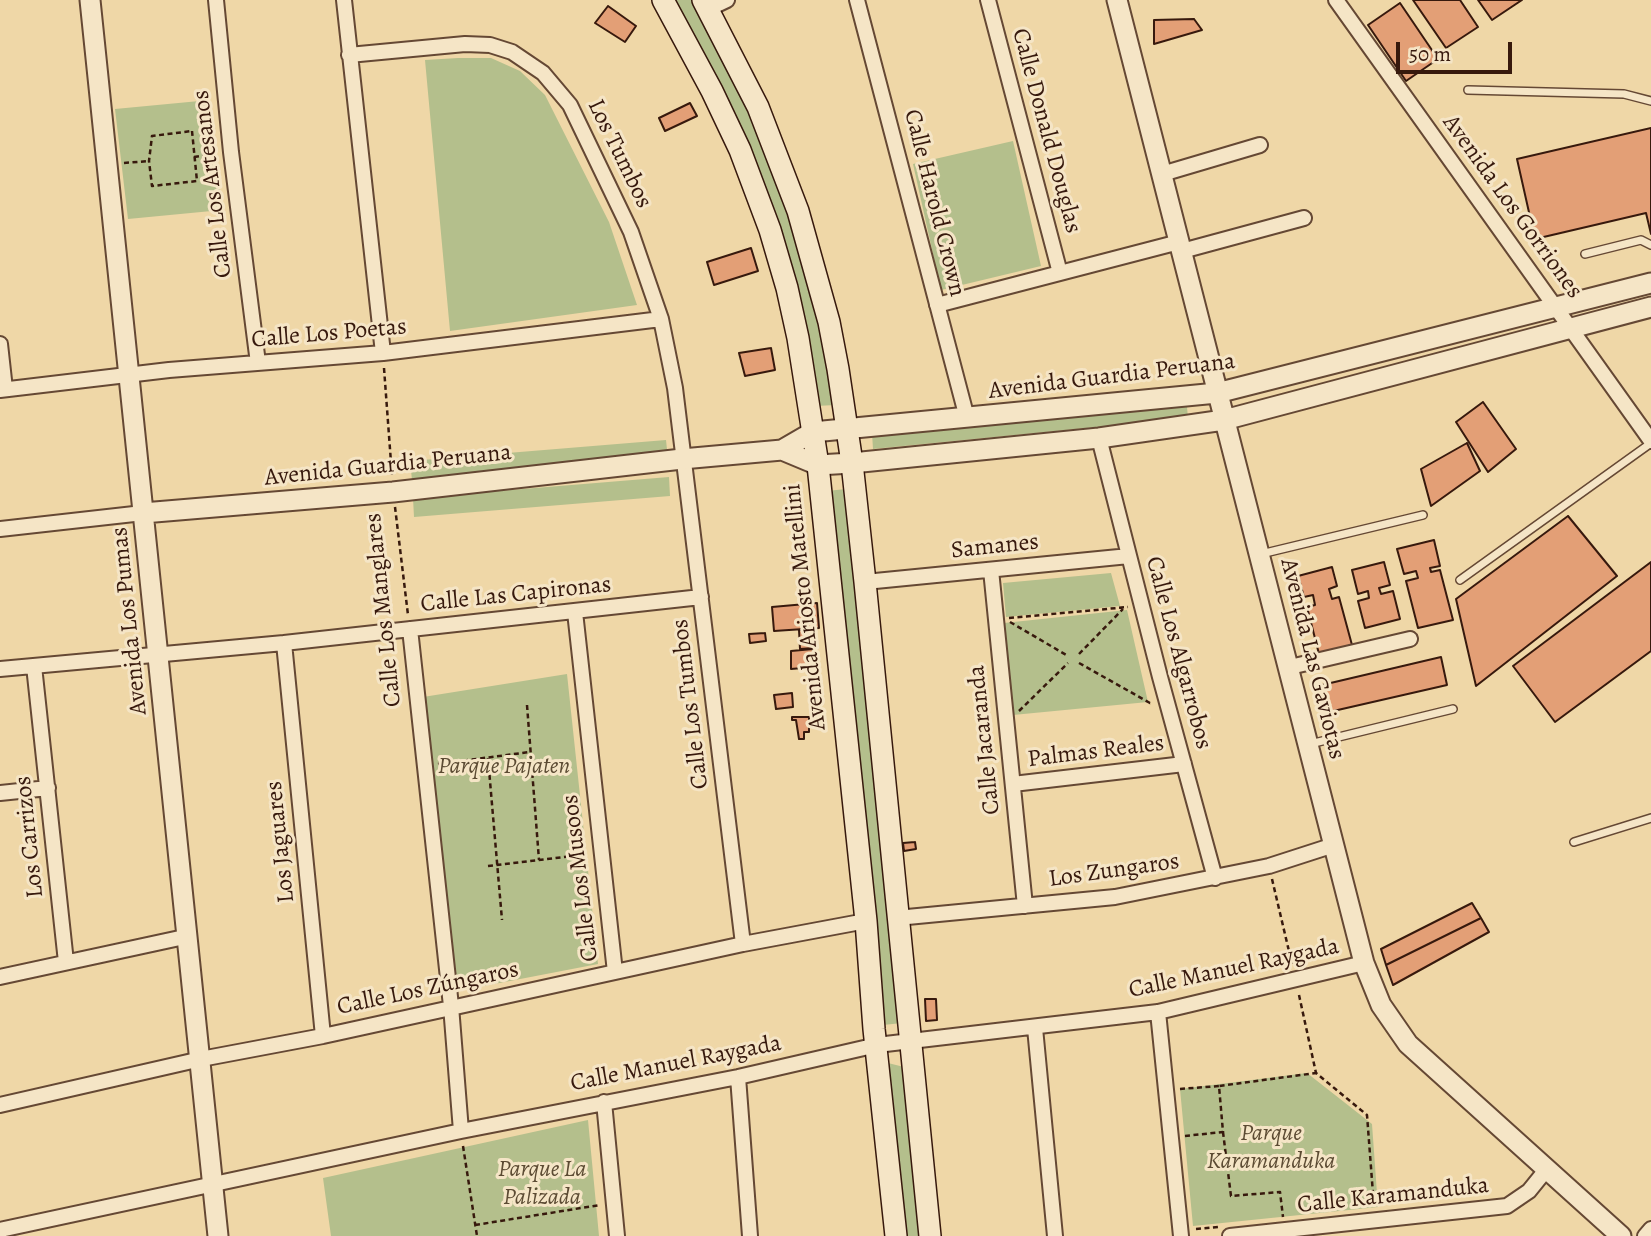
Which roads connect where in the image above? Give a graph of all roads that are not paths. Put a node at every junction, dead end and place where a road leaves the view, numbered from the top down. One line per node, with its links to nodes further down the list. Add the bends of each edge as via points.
1 (90, 0): 31 (street, Avenida Los Pumas)
2 (216, 0): 30 (street, Calle Los Artesanos)
3 (344, 0): 12 (street)
4 (653, 0): 11 (main road)
5 (663, 0): 11 (main road, Avenida Ariosto Matellini)
6 (857, 0): 23 (street, Calle Harold Crown)
7 (988, 0): 21 (street, Calle Donald Douglas)
8 (1117, 0): 16 (street, Avenida Las Gaviotas)
9 (1336, 0): 25 (street, Avenida Los Gorriones)
10 (712, 3): 36 (main road, via 798,211 829,322)
11 (676, 25): 37 (main road, Avenida Ariosto Matellini, via 740,150 770,230 798,338)
12 (349, 55): 26 (street, Los Tumbos, via 490,45 512,52 543,73 570,105 598,160 631,232); 29 (street)
13 (1468, 90): 14 (lane, via 1624,94)
14 (1651, 101)
15 (1260, 145): 16 (street)
16 (1162, 174): 19 (street, Avenida Las Gaviotas)
17 (1304, 218): 19 (street)
18 (1651, 245): 20 (lane, via 1641,240)
19 (1180, 247): 21 (street); 33 (street, Avenida Las Gaviotas)
20 (1585, 254)
21 (1060, 273): 23 (street)
22 (1651, 283): 25 (street, Avenida Guardia Peruana)
23 (936, 305): 34 (street, Calle Harold Crown)
24 (1651, 307): 27 (street, Avenida Guardia Peruana)
25 (1556, 309): 27 (street, Avenida Los Gorriones); 33 (street, Avenida Guardia Peruana)
26 (661, 319): 29 (street, Calle Los Poetas); 41 (street, Los Tumbos, via 675,388)
27 (1570, 328): 35 (street, Avenida Guardia Peruana); 39 (street, Avenida Los Gorriones)
28 (0, 344): 32 (street)
29 (383, 353): 30 (street, Calle Los Poetas)
30 (258, 363): 31 (street, Calle Los Poetas)
31 (129, 374): 32 (street, Calle Los Poetas); 44 (street, Avenida Los Pumas)
32 (2, 389)
33 (1217, 393): 34 (street, Avenida Guardia Peruana); 35 (street, Avenida Las Gaviotas)
34 (967, 418): 36 (street, Avenida Guardia Peruana)
35 (1224, 420): 38 (street, Avenida Guardia Peruana); 47 (street, Avenida Las Gaviotas)
36 (846, 429): 37 (street, Avenida Guardia Peruana); 42 (main road)
37 (813, 432): 40 (street, Avenida Guardia Peruana); 43 (main road, Avenida Ariosto Matellini)
38 (1099, 438): 42 (street, Avenida Guardia Peruana); 48 (street, Calle Los Algarrobos)
39 (1651, 442): 50 (lane)
40 (782, 450): 41 (street, Avenida Guardia Peruana); 43 (street, Avenida Guardia Peruana)
41 (682, 459): 44 (street, Avenida Guardia Peruana, via 393,492); 52 (street, Calle Los Tumbos)
42 (852, 463): 43 (street, Avenida Guardia Peruana); 51 (main road)
43 (818, 465): 73 (main road, Avenida Ariosto Matellini)
44 (143, 513): 46 (street, Avenida Guardia Peruana); 57 (street, Avenida Los Pumas)
45 (1423, 515): 47 (lane)
46 (0, 529)
47 (1261, 554): 59 (street, Avenida Las Gaviotas)
48 (1129, 556): 49 (street, Samanes); 63 (street, Calle Los Algarrobos)
49 (991, 570): 51 (street, Samanes); 64 (street, Calle Jacaranda)
50 (1460, 580)
51 (865, 582): 72 (main road)
52 (701, 597): 53 (street, Calle Las Capironas); 75 (street, Calle Los Tumbos)
53 (575, 612): 54 (street, Calle Las Capironas); 78 (street, Calle Los Musoos)
54 (410, 629): 56 (street, Calle Las Capironas); 80 (street, Calle Los Manglares)
55 (1410, 639): 59 (street)
56 (284, 643): 57 (street, Calle Las Capironas); 83 (street, Los Jaguares)
57 (159, 653): 58 (street, Calle Las Capironas); 74 (street, Avenida Los Pumas)
58 (33, 666): 60 (street, Calle Las Capironas); 65 (street, Los Carrizos)
59 (1290, 667): 62 (street, Avenida Las Gaviotas)
60 (0, 669)
61 (1453, 709): 62 (lane)
62 (1309, 745): 69 (street, Avenida Las Gaviotas)
63 (1184, 764): 64 (street, Palmas Reales); 70 (street, Calle Los Algarrobos)
64 (1013, 784): 71 (street, Calle Jacaranda)
65 (48, 788): 66 (street); 76 (street, Los Carrizos)
66 (0, 793)
67 (1651, 818): 68 (lane)
68 (1574, 842)
69 (1334, 845): 70 (street, Los Zungaros); 77 (street, Avenida Las Gaviotas)
70 (1215, 878): 71 (street, Los Zungaros, via 1115,897)
71 (1025, 906): 72 (street, Los Zungaros)
72 (897, 918): 84 (main road)
73 (866, 921): 75 (street, Calle Los Zúngaros); 85 (main road, Avenida Ariosto Matellini)
74 (188, 936): 76 (street); 86 (street, Avenida Los Pumas)
75 (743, 944): 78 (street, Calle Los Zúngaros)
76 (66, 962): 79 (street)
77 (1364, 964): 81 (street, Calle Manuel Raygada); 91 (street, Avenida Las Gaviotas, via 1381,1004 1409,1044)
78 (615, 972): 80 (street, Calle Los Zúngaros)
79 (0, 977)
80 (451, 1006): 83 (street, Calle Los Zúngaros); 90 (street, Calle Los Manglares)
81 (1157, 1012): 82 (street, Calle Manuel Raygada); 95 (street)
82 (1035, 1028): 84 (street, Calle Manuel Raygada); 101 (street)
83 (323, 1036): 86 (street, Calle Los Zúngaros)
84 (911, 1041): 85 (street, Calle Manuel Raygada); 100 (main road)
85 (877, 1045): 87 (street, Calle Manuel Raygada); 99 (main road, Avenida Ariosto Matellini)
86 (201, 1059): 89 (street, Calle Los Zúngaros); 92 (street, Avenida Los Pumas)
87 (738, 1077): 88 (street, Calle Manuel Raygada); 98 (street)
88 (604, 1102): 90 (street, Calle Manuel Raygada); 97 (street)
89 (0, 1105)
90 (461, 1131): 92 (street, Calle Manuel Raygada)
91 (1546, 1170): 102 (street, Calle Karamanduka, via 1529,1191 1507,1206); 103 (street, Avenida Las Gaviotas)
92 (213, 1185): 94 (street, Calle Manuel Raygada); 96 (street, Avenida Los Pumas)
93 (1651, 1229): 104 (street)
94 (0, 1230)
95 (1186, 1233)
96 (218, 1236)
97 (617, 1236)
98 (750, 1236)
99 (896, 1236)
100 (930, 1236)
101 (1055, 1236)
102 (1230, 1236)
103 (1621, 1236)
104 (1645, 1236)

